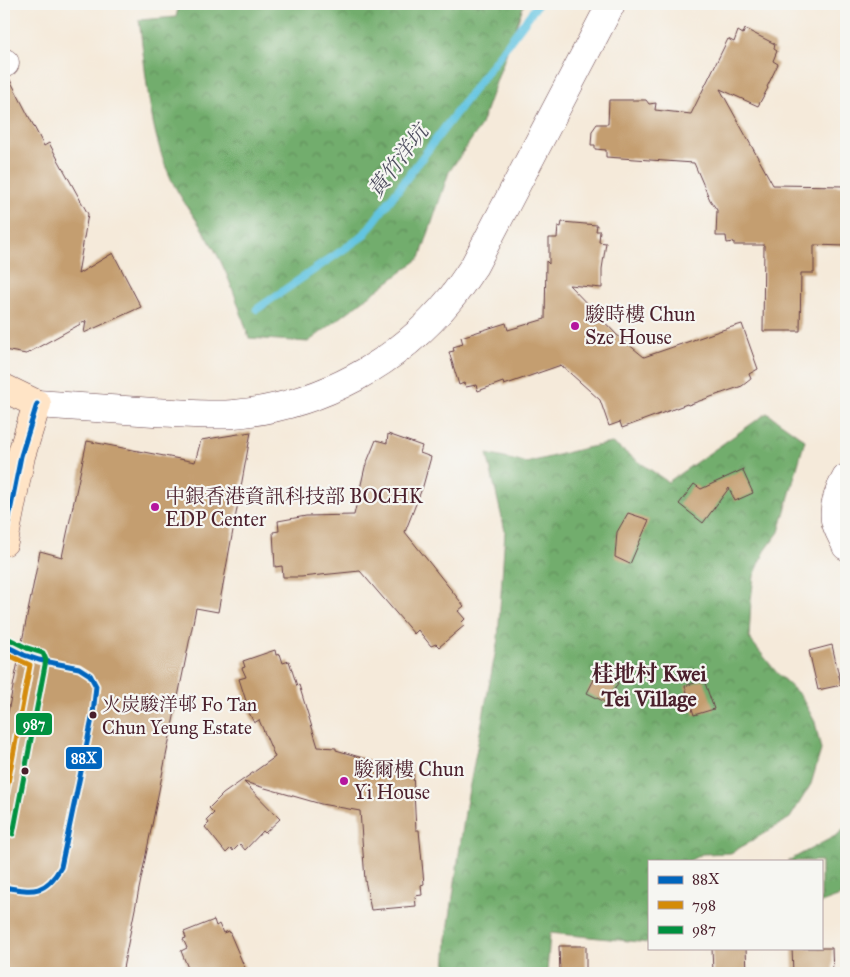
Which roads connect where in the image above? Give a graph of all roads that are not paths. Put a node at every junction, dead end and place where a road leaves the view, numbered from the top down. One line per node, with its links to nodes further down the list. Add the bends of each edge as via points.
1 (611, 4): 3 (street, via 474,266 429,324 372,369 305,400 233,414)
2 (4, 388): 3 (street)
3 (37, 404): 5 (street, via 21,456)
4 (846, 478): 6 (street, via 836,502 835,519)
5 (4, 542)
6 (846, 546)

